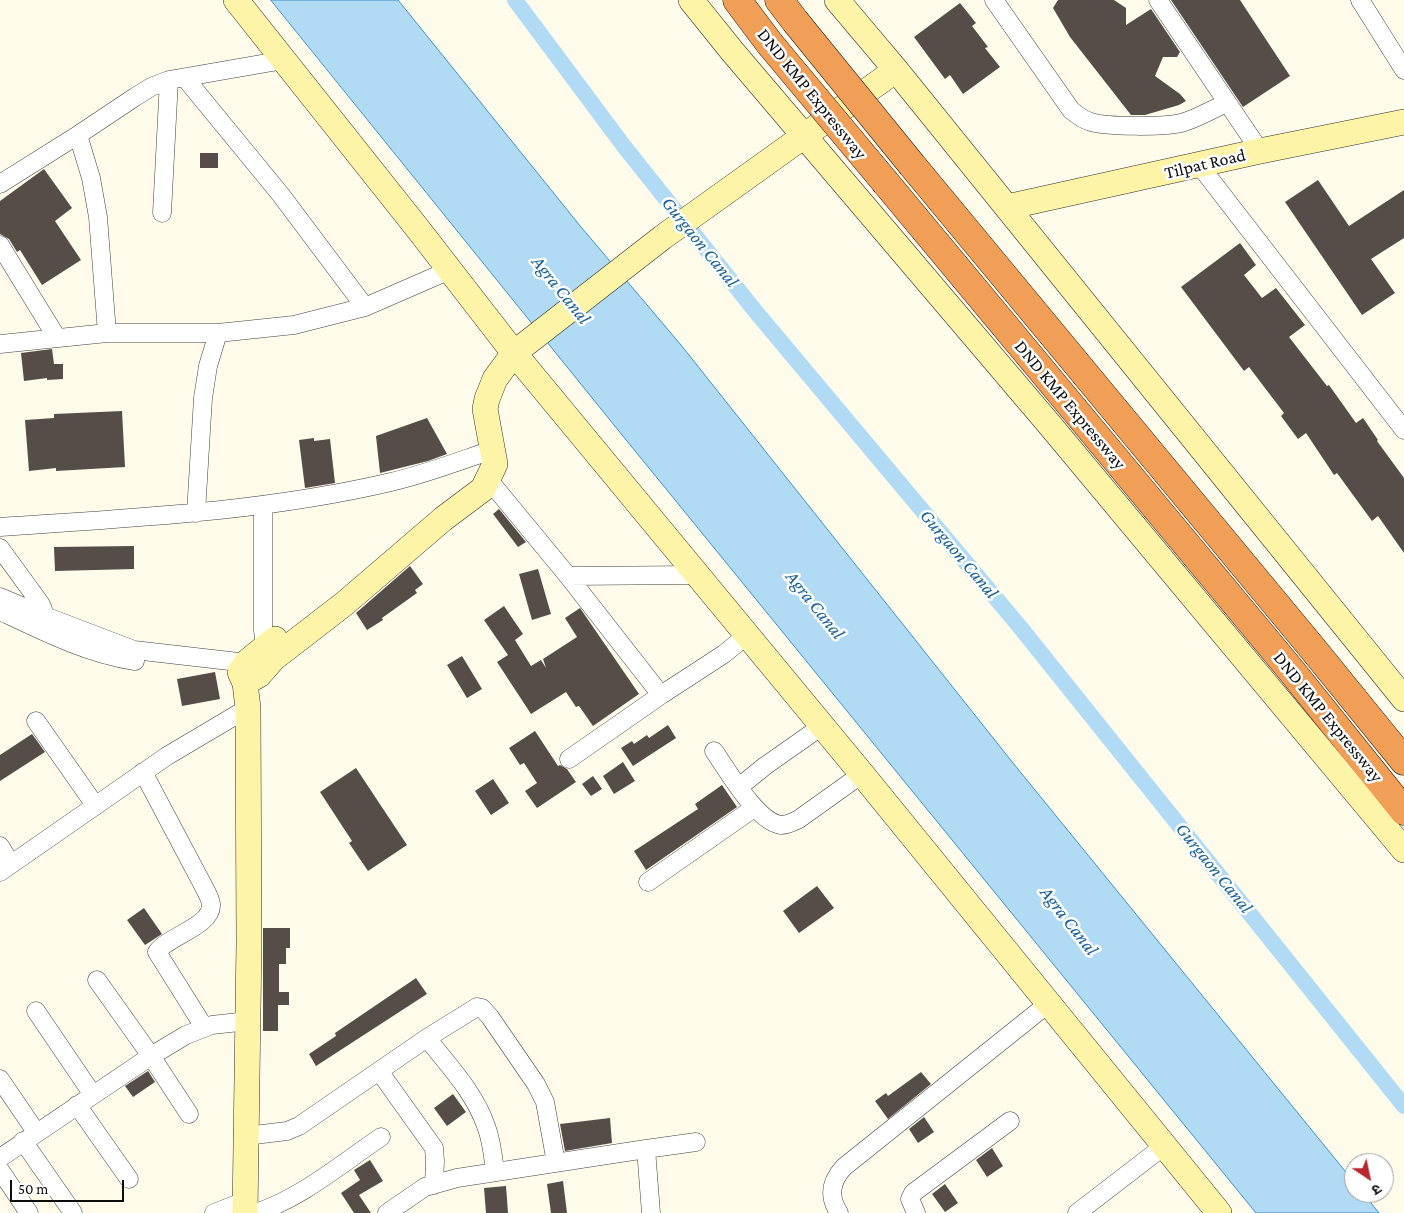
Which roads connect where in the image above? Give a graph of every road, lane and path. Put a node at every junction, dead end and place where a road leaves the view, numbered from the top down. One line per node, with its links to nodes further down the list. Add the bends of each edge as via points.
1 (236, 0): 9 (street)
2 (691, 0): 16 (street)
3 (737, 0): 56 (highway, DND KMP Expressway, bridge)
4 (836, 0): 10 (street)
5 (994, 0): 13 (street, via 1071,110 1091,122 1172,125)
6 (1158, 0): 13 (street)
7 (1362, 1): 11 (street)
8 (787, 10): 50 (highway, DND KMP Expressway, bridge)
9 (284, 60): 12 (street); 23 (street)
10 (896, 70): 16 (street); 20 (street)
11 (1404, 70)
12 (177, 79): 15 (street, via 151,87); 21 (street); 24 (street, via 281,195)
13 (1227, 102): 17 (street)
14 (1404, 122): 17 (street, Tilpat Road)
15 (78, 135): 19 (street); 25 (street, via 98,217)
16 (804, 135): 29 (street, via 618,270); 58 (street, via 1050,424)
17 (1260, 151): 18 (street, Tilpat Road)
18 (1200, 166): 20 (street, Tilpat Road); 30 (street)
19 (0, 184)
20 (1007, 207): 44 (street)
21 (162, 213)
22 (0, 245): 27 (street)
23 (450, 270): 24 (street); 29 (street)
24 (365, 307): 26 (street, via 294,325)
25 (107, 333): 26 (street); 27 (street)
26 (218, 333): 33 (street, via 203,398)
27 (57, 338): 28 (street)
28 (0, 344)
29 (523, 346): 31 (street, via 495,380 486,399); 36 (street)
30 (1404, 430)
31 (490, 467): 32 (street, via 431,471 344,492); 37 (street); 42 (street, via 479,473)
32 (263, 505): 33 (street); 42 (street, via 263,630)
33 (196, 513): 34 (street)
34 (0, 528)
35 (0, 548): 40 (street, via 40,602 44,611)
36 (696, 575): 37 (street); 41 (street)
37 (568, 576): 43 (street)
38 (0, 597): 40 (street)
39 (0, 612): 40 (street)
40 (42, 623): 42 (street, via 99,652 128,660 171,667)
41 (747, 635): 43 (street); 47 (street)
42 (254, 668): 45 (street)
43 (661, 695): 49 (street)
44 (1404, 699)
45 (248, 708): 51 (street); 64 (street)
46 (36, 721): 54 (street)
47 (822, 726): 52 (street); 53 (street)
48 (714, 752): 53 (street)
49 (569, 759)
50 (1404, 761)
51 (143, 772): 54 (street); 65 (street, via 211,905 204,920 157,952)
52 (862, 774): 55 (street, via 789,824 780,825 769,820); 62 (street)
53 (739, 786): 55 (street)
54 (95, 805): 59 (street)
55 (754, 808): 60 (street)
56 (1404, 811)
57 (0, 846): 59 (street)
58 (1404, 850)
59 (6, 868)
60 (648, 882)
61 (97, 980): 67 (street)
62 (1049, 1003): 78 (street); 92 (street, via 837,1175 832,1186)
63 (36, 1011): 70 (street)
64 (248, 1021): 65 (street); 74 (street)
65 (204, 1027): 67 (street)
66 (427, 1038): 68 (street); 81 (street, via 477,1007 482,1008 536,1084 545,1102); 83 (street, via 477,1106 491,1143)
67 (150, 1056): 70 (street); 72 (street)
68 (379, 1072): 74 (street, via 299,1126); 85 (street, via 434,1148)
69 (0, 1079): 75 (street)
70 (93, 1095): 71 (street)
71 (77, 1105): 75 (street); 84 (street)
72 (189, 1114)
73 (1010, 1121): 93 (street, via 913,1193 910,1199)
74 (246, 1136): 86 (street)
75 (30, 1137): 80 (street); 88 (street)
76 (381, 1138): 86 (street, via 274,1207)
77 (696, 1142): 79 (street)
78 (1164, 1146): 94 (street); 95 (street)
79 (646, 1149): 81 (street); 91 (street)
80 (0, 1158)
81 (556, 1163): 83 (street)
82 (0, 1170): 87 (street)
83 (495, 1172): 85 (street)
84 (129, 1179)
85 (434, 1184): 90 (street)
86 (249, 1209): 89 (street)
87 (29, 1213)
88 (73, 1213)
89 (214, 1213)
90 (387, 1213)
91 (650, 1213)
92 (839, 1213)
93 (916, 1213)
94 (1077, 1213)
95 (1219, 1213)

